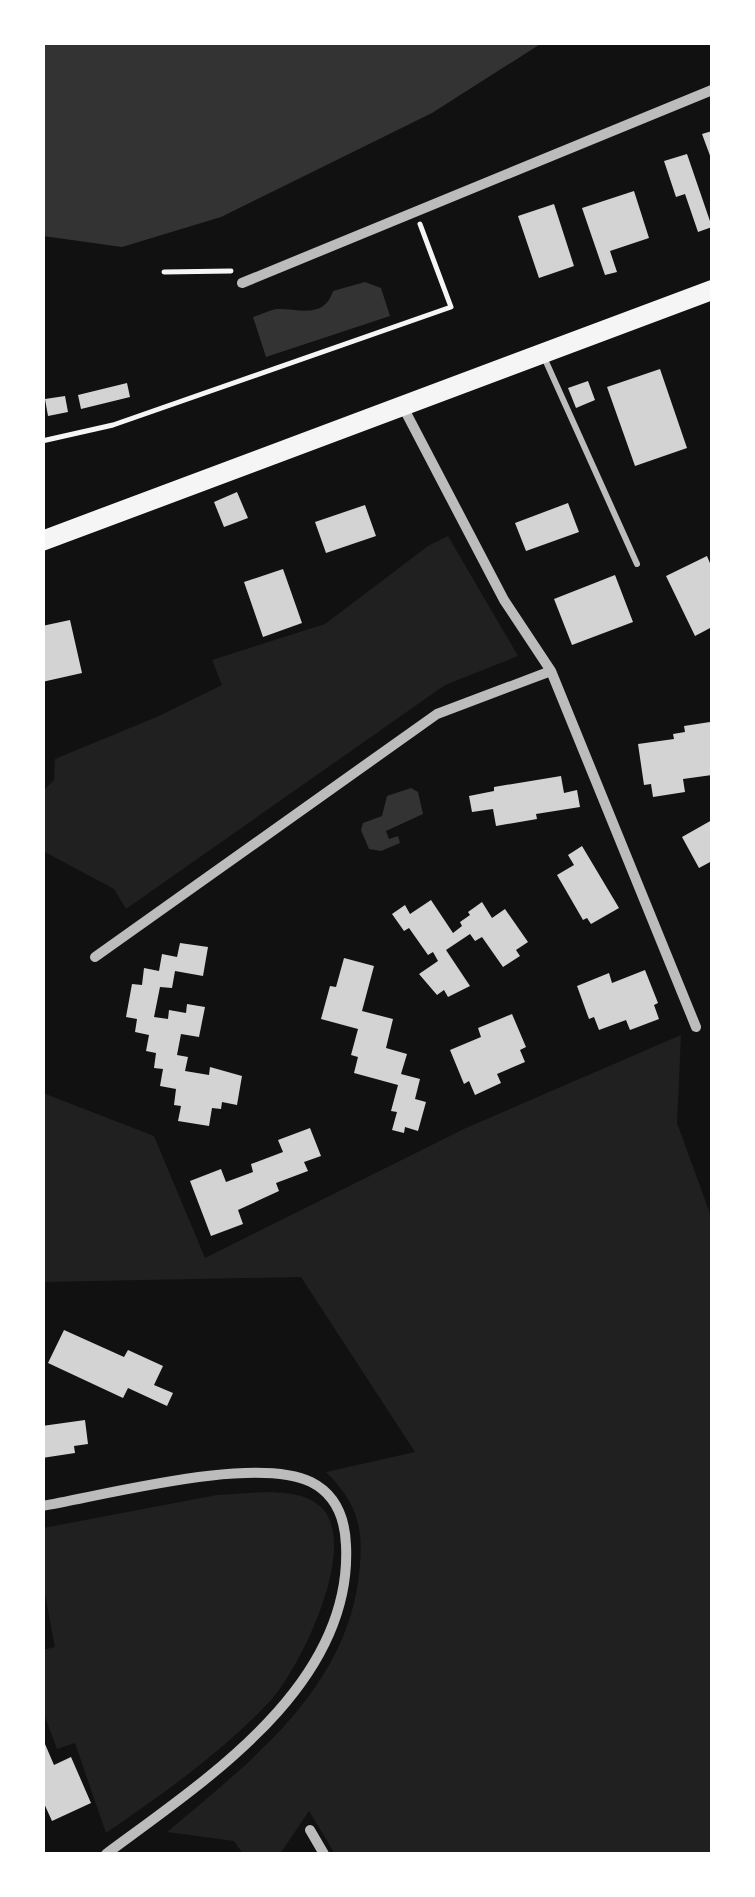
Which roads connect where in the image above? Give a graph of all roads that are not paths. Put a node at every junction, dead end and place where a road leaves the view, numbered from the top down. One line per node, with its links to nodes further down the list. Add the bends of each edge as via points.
1 (712, 90): 2 (street)
2 (242, 283)
3 (712, 290): 4 (main road)
4 (543, 354): 5 (main road); 7 (lane)
5 (402, 404): 6 (main road); 8 (street, via 504,600)
6 (42, 541)
7 (637, 564)
8 (551, 671): 9 (street, via 437,714); 10 (street)
9 (95, 956)
10 (696, 1026)
11 (42, 1506): 13 (street, via 232,1472 312,1482 334,1501 345,1523 340,1599 322,1646 290,1698 229,1762)
12 (310, 1830): 14 (street)
13 (106, 1854)
14 (324, 1854)

